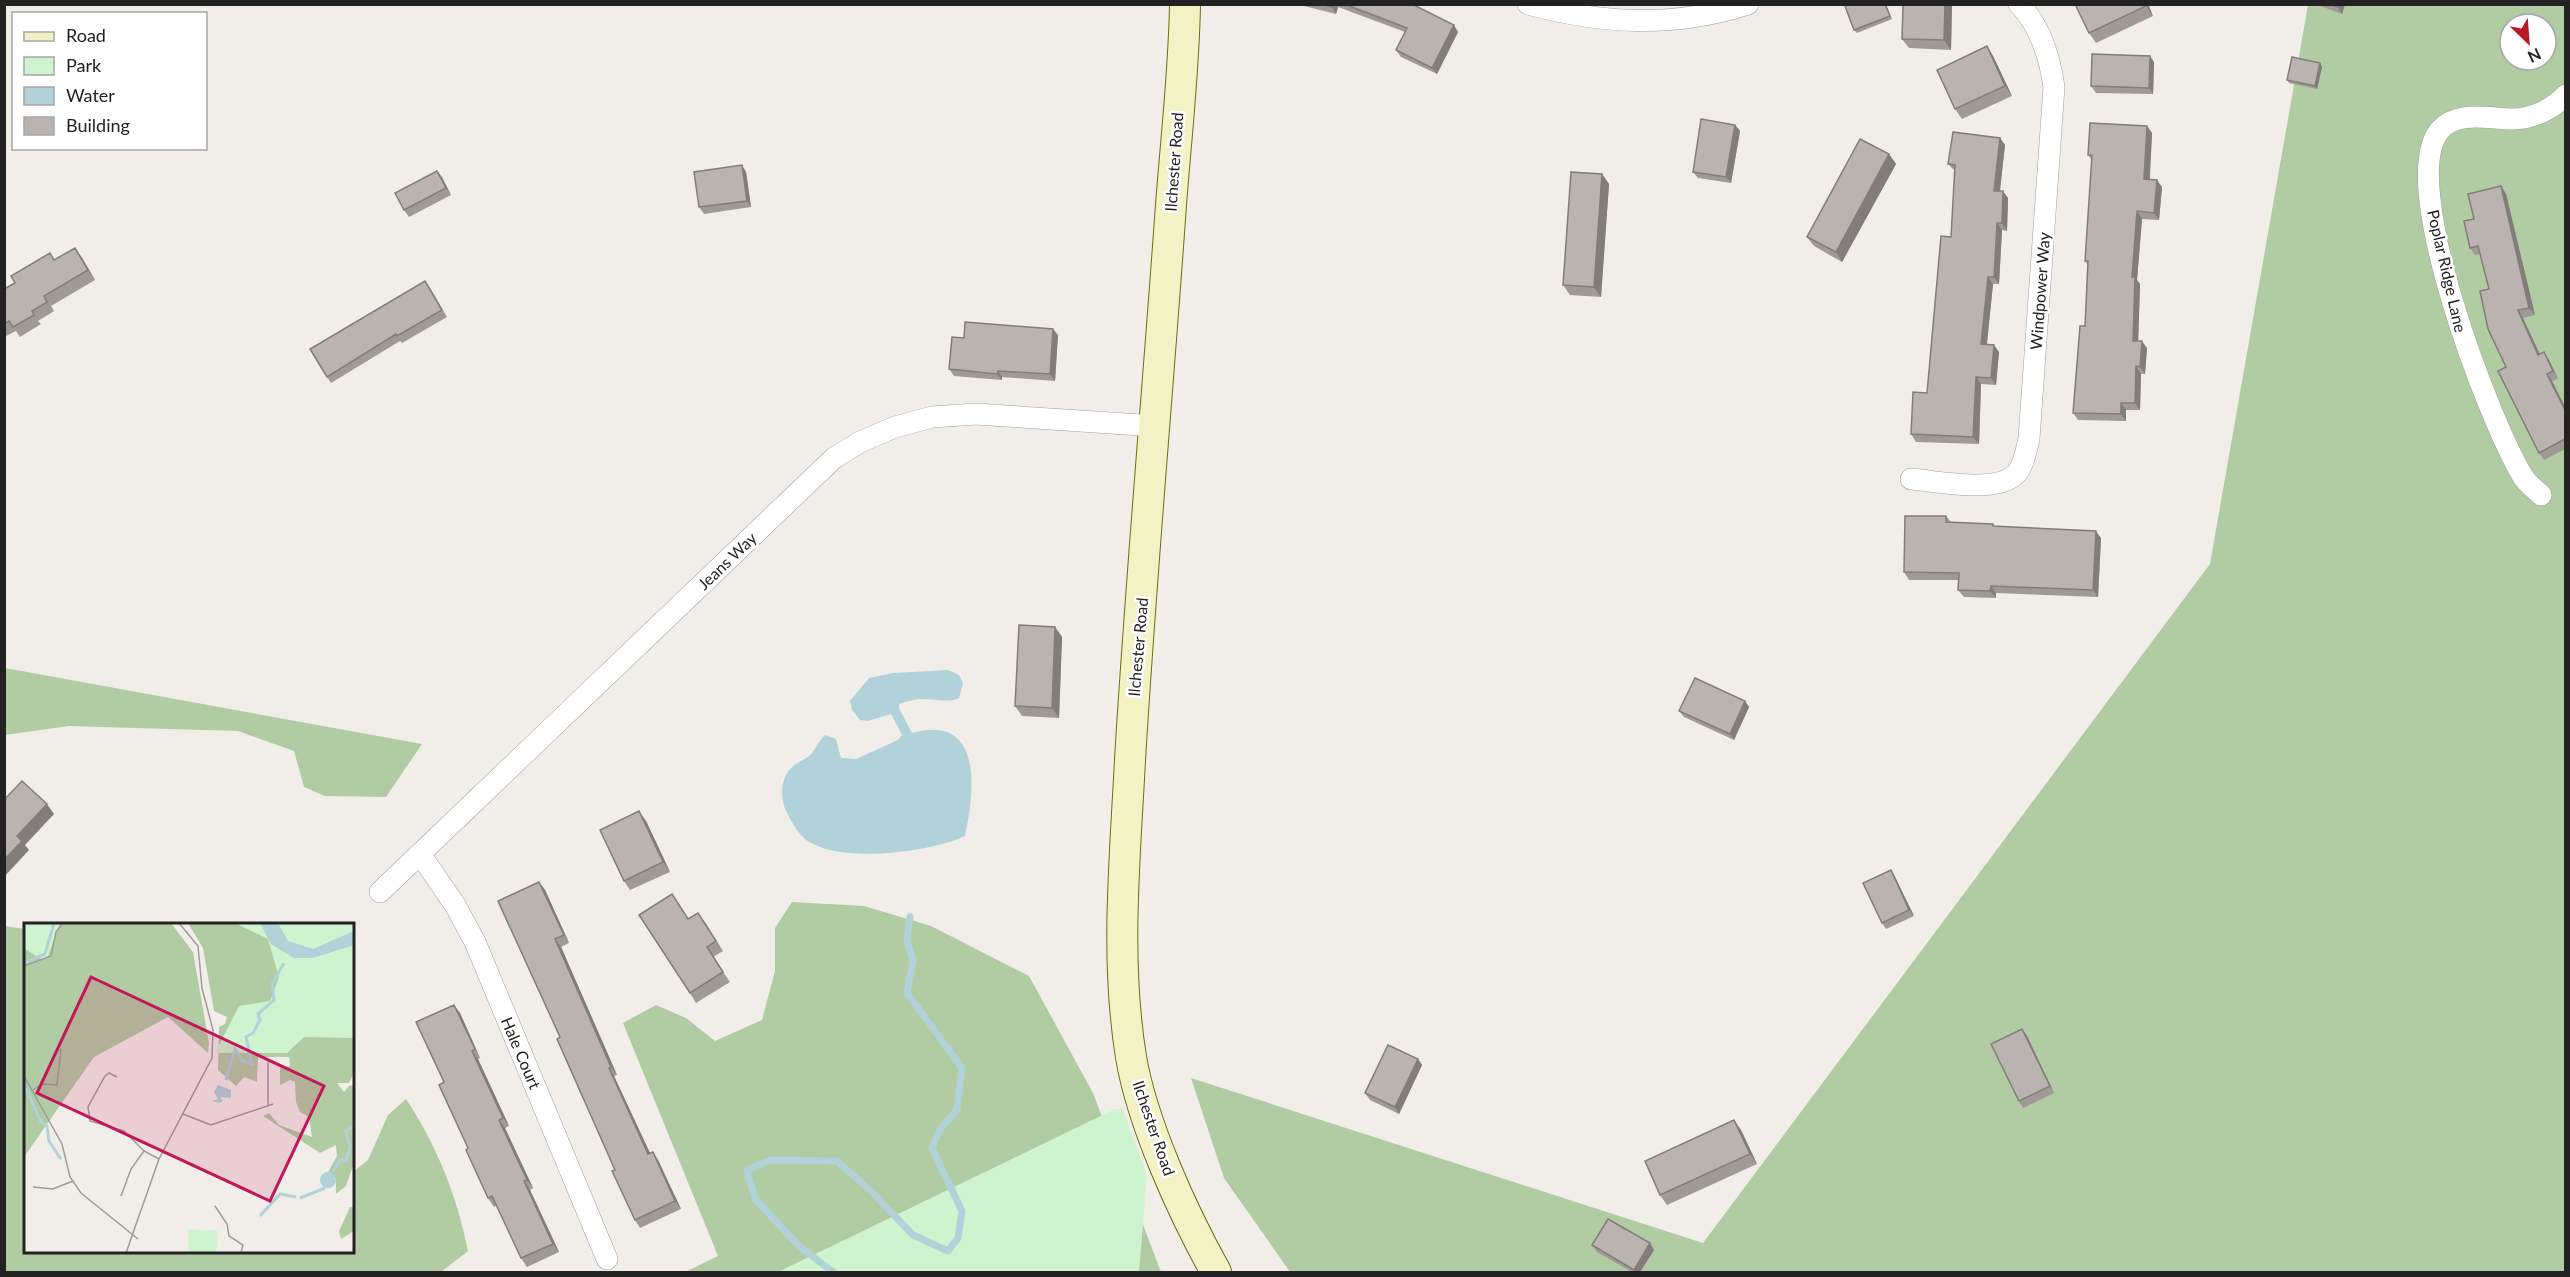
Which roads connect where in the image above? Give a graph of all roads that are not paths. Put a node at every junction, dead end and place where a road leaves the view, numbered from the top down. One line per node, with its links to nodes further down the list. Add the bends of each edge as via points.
1 (1185, 4): 6 (street, Ilchester Road)
2 (1528, 4): 3 (street, via 1588,19 1625,22 1670,22)
3 (1748, 4)
4 (2019, 4): 7 (street, Windpower Way, via 2039,34 2051,64 2054,87 2029,439 2023,463 2016,474 2004,481 1989,485)
5 (2565, 95): 8 (street, Poplar Ridge Lane, via 2550,108 2533,115 2514,119 2483,116 2448,123 2432,142 2429,157 2432,220 2464,344 2505,444 2523,478)
6 (1156, 426): 9 (street, Jeans Way, via 976,414 932,417 860,442 834,458); 12 (street, Ilchester Road, via 1133,702 1121,913 1122,990 1131,1060 1149,1122 1176,1191)
7 (1911, 479)
8 (2541, 495)
9 (420, 854): 10 (street, Jeans Way); 11 (street, Hale Court, via 475,942)
10 (380, 892)
11 (607, 1259)
12 (1216, 1272)

